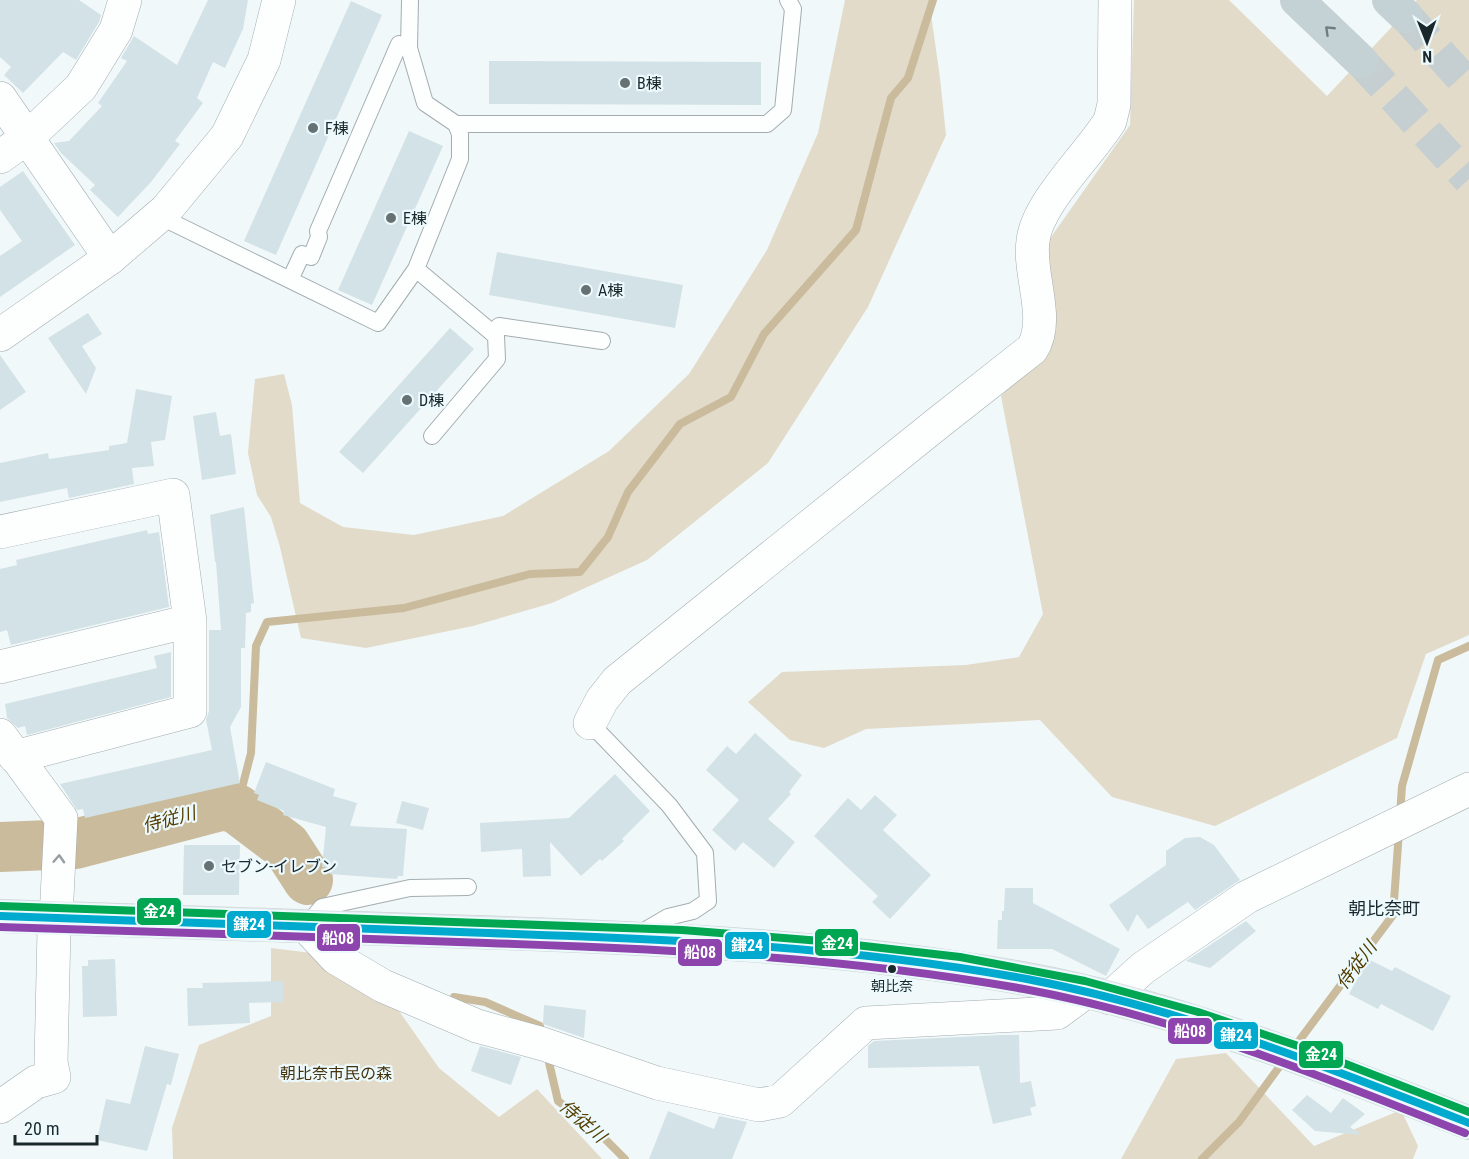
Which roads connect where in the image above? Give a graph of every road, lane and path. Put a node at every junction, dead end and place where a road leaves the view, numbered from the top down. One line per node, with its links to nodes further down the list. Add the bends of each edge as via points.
1 (125, 0): 11 (street, via 116,30 81,87)
2 (279, 0): 13 (street, via 264,60 227,136)
3 (410, 0): 7 (lane)
4 (788, 0): 10 (lane, via 793,9 783,110 767,124)
5 (1114, 0): 24 (street, via 1114,104 1110,122 1045,207 1033,240 1040,332 1032,350 617,681)
6 (1298, 0): 8 (highway, one-way to 6)
7 (409, 48): 10 (lane, via 425,103); 16 (lane, via 399,44 318,231 311,257 302,254)
8 (1361, 61)
9 (0, 98): 11 (street)
10 (456, 124): 15 (lane, via 460,159)
11 (28, 137): 12 (street); 14 (street)
12 (0, 157)
13 (159, 216): 14 (street); 16 (lane)
14 (110, 258): 18 (street)
15 (416, 269): 16 (lane, via 378,323); 17 (lane)
16 (290, 280)
17 (492, 333): 19 (lane, via 499,326); 20 (lane, via 496,336 496,359)
18 (0, 335)
19 (602, 341)
20 (432, 436)
21 (0, 532): 22 (street, via 173,495)
22 (190, 621): 23 (street); 25 (street, via 190,711)
23 (0, 667)
24 (590, 723): 31 (lane, via 669,806 705,853 708,901)
25 (7, 746): 29 (street, one-way to 25, via 61,818)
26 (1469, 789): 32 (street, via 1247,897 1143,969)
27 (468, 887): 30 (lane, via 410,888 322,907)
28 (0, 916): 29 (main road)
29 (56, 918): 30 (main road); 33 (street, via 51,1062 54,1077 36,1082)
30 (306, 926): 31 (main road); 32 (street, via 336,958 364,975 477,1026 657,1083 759,1105 780,1101 866,1023 1057,1012)
31 (633, 937): 32 (main road, via 880,957 1029,980)
32 (1097, 995): 34 (main road, via 1215,1029)
33 (0, 1107)
34 (1469, 1123)

